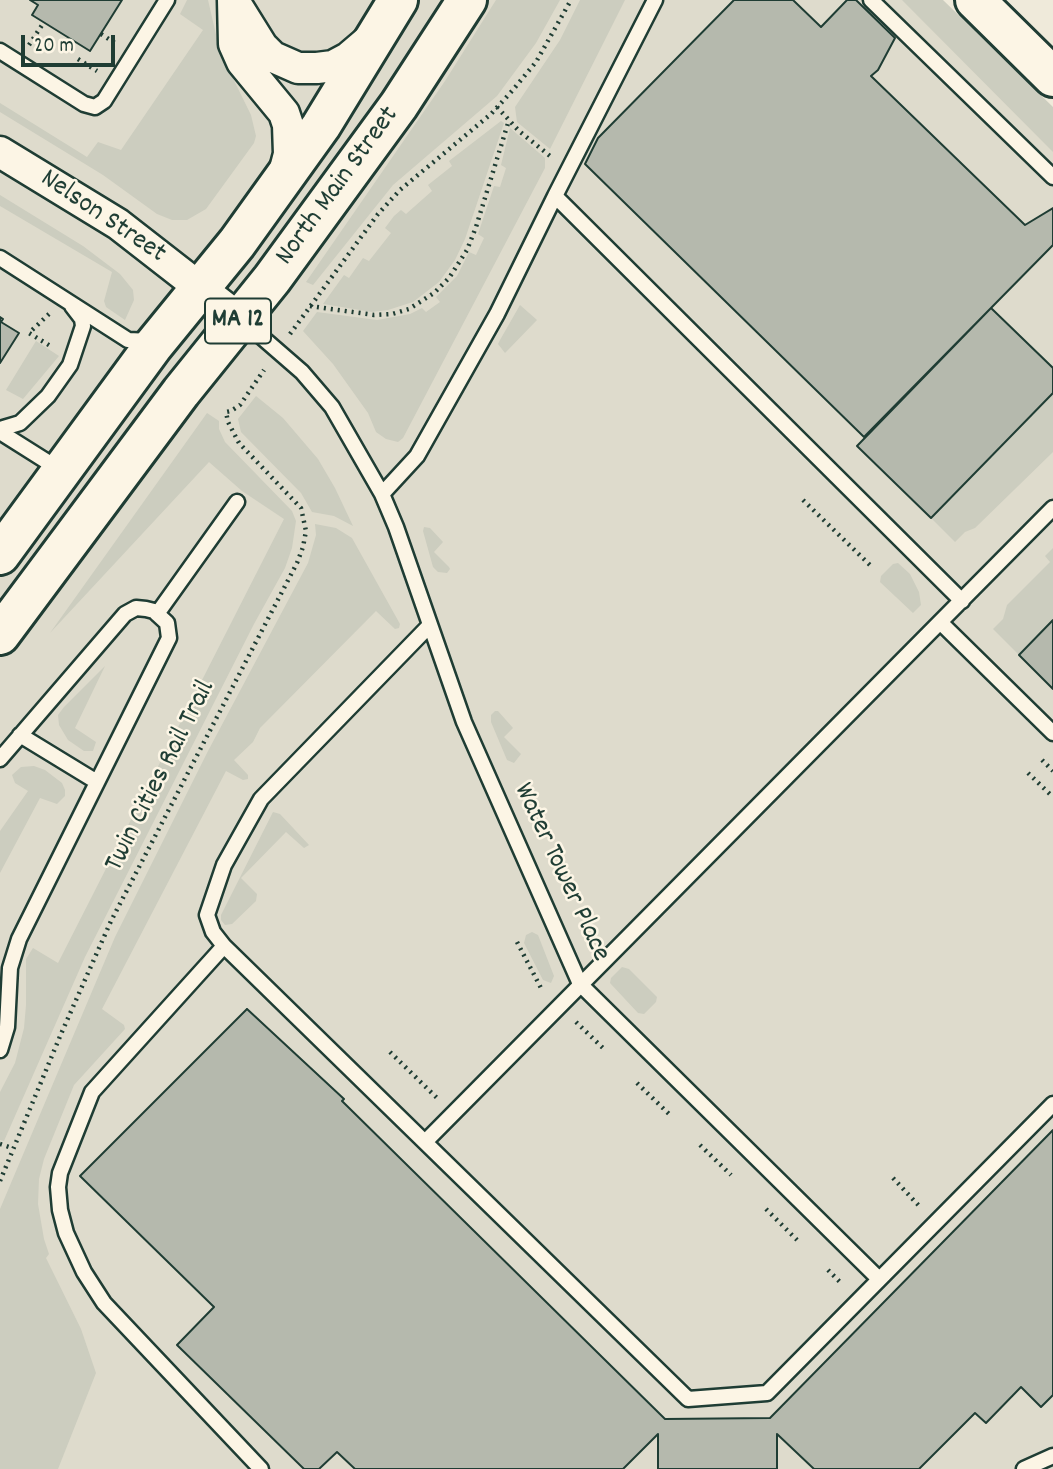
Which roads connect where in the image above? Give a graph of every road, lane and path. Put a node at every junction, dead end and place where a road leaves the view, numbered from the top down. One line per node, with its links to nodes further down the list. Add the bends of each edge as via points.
1 (167, 0): 9 (lane, via 95,107)
2 (467, 0): 22 (main road, North Main Street / MA 12, via 400,104)
3 (571, 0): 11 (path, via 536,62)
4 (656, 0): 14 (lane)
5 (871, 0): 15 (lane)
6 (975, 0): 10 (main road)
7 (233, 1): 8 (street, via 262,46 273,57 298,68 333,66 348,58); 16 (street, via 234,44 288,125 289,154)
8 (390, 14): 16 (main road, North Main Street / MA 12)
9 (0, 51)
10 (1053, 77)
11 (497, 107): 12 (path); 21 (path, via 400,190)
12 (509, 120): 14 (path); 21 (path, via 467,250 434,293 392,314)
13 (0, 152): 19 (street, Nelson Street, via 118,224)
14 (568, 169): 17 (lane)
15 (1053, 177)
16 (282, 182): 19 (main road, North Main Street / MA 12)
17 (555, 196): 30 (lane, via 497,314 417,456); 36 (lane)
18 (0, 258): 20 (lane)
19 (201, 288): 22 (street, Nelson Street); 25 (main road, North Main Street / MA 12)
20 (67, 300): 25 (lane, via 128,340 149,342); 28 (lane, via 83,326 70,365 48,396 20,423)
21 (310, 306): 23 (path)
22 (240, 318): 30 (lane, Water Tower Place, via 302,372 332,407); 40 (main road, North Main Street / MA 12)
23 (300, 320)
24 (29, 334): 26 (path)
25 (161, 336): 29 (main road, North Main Street / MA 12)
26 (62, 353)
27 (247, 394): 65 (path, Twin Cities Rail Trail, via 226,412 228,422 239,443 301,508 306,531 303,547 111,921)
28 (0, 430): 29 (lane, via 50,465)
29 (51, 487): 34 (main road, North Main Street / MA 12)
30 (382, 494): 39 (lane, Water Tower Place)
31 (803, 500): 35 (path)
32 (237, 502): 37 (lane)
33 (1053, 508): 36 (lane, Water Tower Place)
34 (2, 549)
35 (871, 566)
36 (962, 601): 38 (lane, Water Tower Place)
37 (157, 614): 42 (lane, via 136,608 125,614); 47 (lane, via 167,623 169,638)
38 (940, 622): 41 (lane); 52 (lane, Water Tower Place)
39 (430, 625): 50 (lane, via 261,799 224,865 206,915); 52 (lane, Water Tower Place, via 464,722)
40 (0, 635)
41 (1053, 733)
42 (20, 735): 43 (lane); 47 (lane)
43 (0, 759)
44 (1042, 760): 45 (path)
45 (1053, 771)
46 (1028, 774): 48 (path)
47 (97, 782): 51 (lane)
48 (1053, 797)
49 (517, 942): 53 (path)
50 (224, 946): 62 (lane); 76 (lane, via 92,1092 58,1187 66,1233 104,1303)
51 (5, 970): 55 (lane, via 7,1027)
52 (580, 984): 60 (lane); 73 (lane)
53 (541, 988)
54 (573, 1019): 56 (path)
55 (0, 1050)
56 (604, 1050)
57 (390, 1052): 60 (path)
58 (637, 1083): 61 (path)
59 (1053, 1104): 73 (lane)
60 (453, 1113): 62 (lane)
61 (669, 1114)
62 (425, 1142): 73 (lane, via 688,1399 767,1393)
63 (0, 1144): 65 (path)
64 (700, 1145): 66 (path)
65 (12, 1147): 68 (path, Twin Cities Rail Trail)
66 (731, 1175)
67 (893, 1178): 69 (path)
68 (0, 1181)
69 (920, 1208)
70 (766, 1209): 71 (path)
71 (797, 1240)
72 (828, 1270): 74 (path)
73 (879, 1279)
74 (843, 1285)
75 (1053, 1456): 77 (lane)
76 (261, 1469)
77 (1024, 1469)

